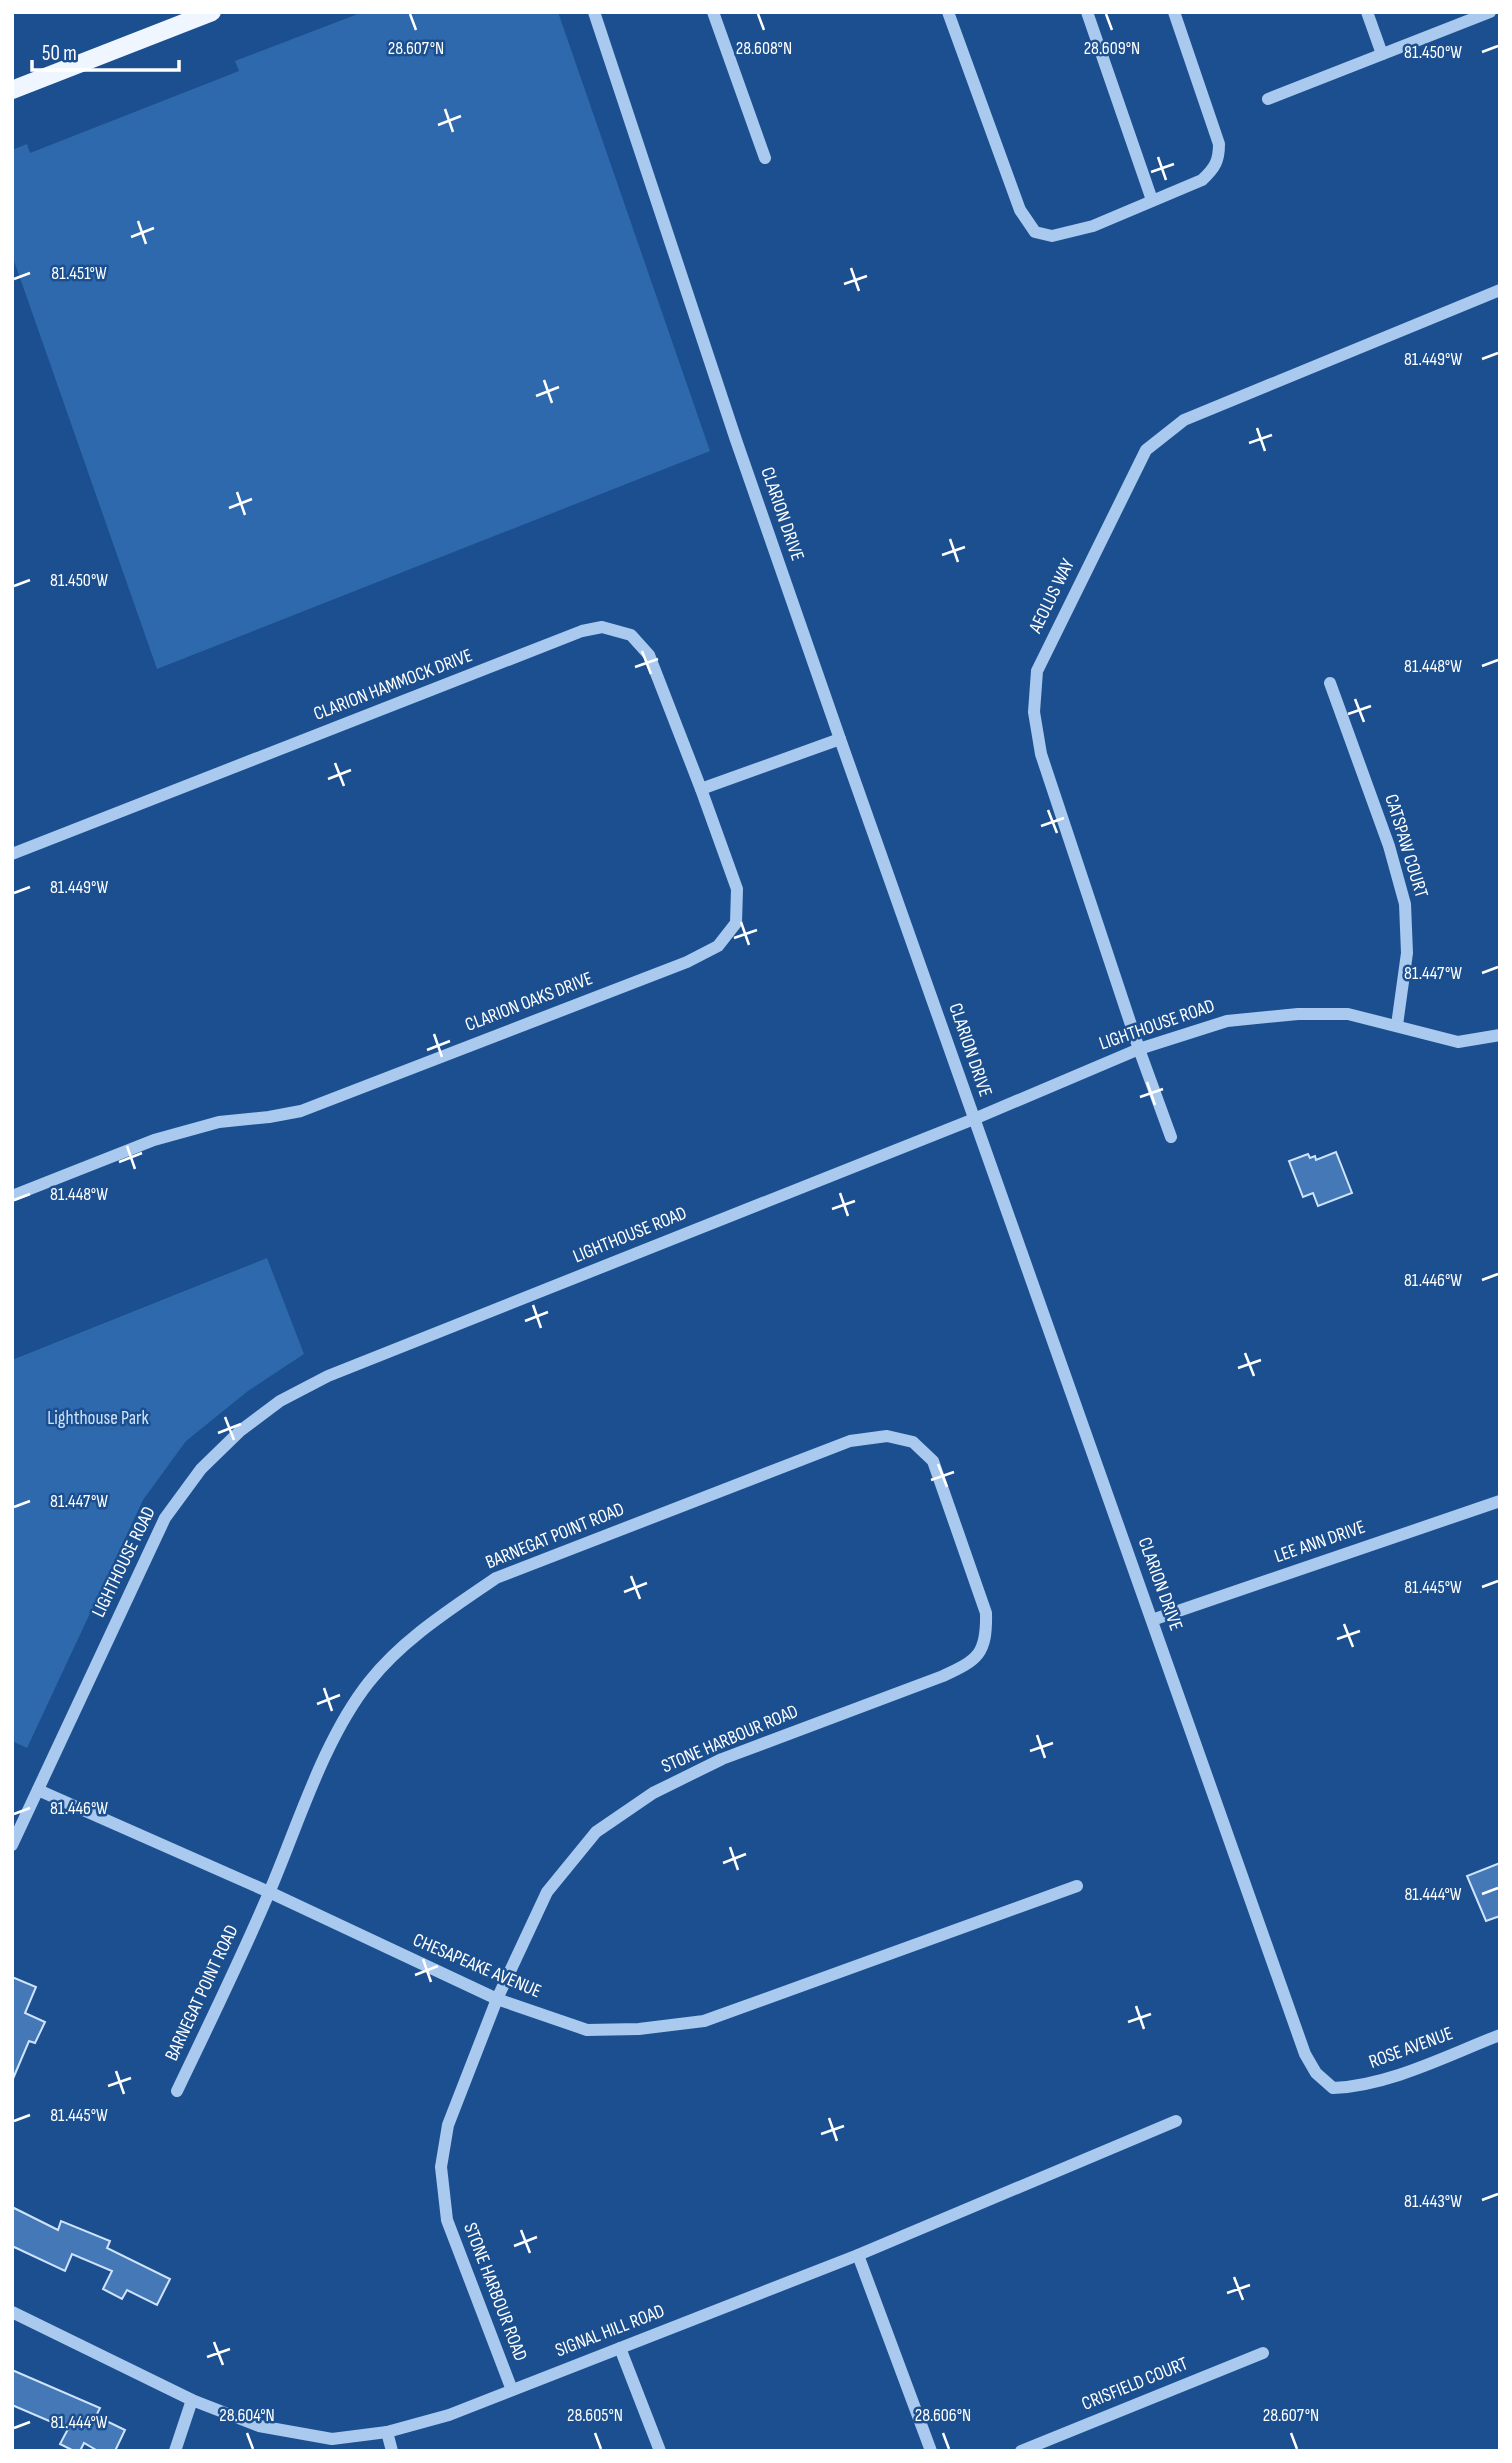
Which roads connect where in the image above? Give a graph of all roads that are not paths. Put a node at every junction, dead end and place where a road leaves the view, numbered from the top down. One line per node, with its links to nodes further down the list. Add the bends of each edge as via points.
1 (212, 12): 10 (main road)
2 (594, 12): 16 (street, CLARION DRIVE)
3 (713, 12): 12 (street)
4 (948, 12): 13 (street, via 1020,210 1035,232 1052,236 1093,226)
5 (1087, 12): 13 (street)
6 (1174, 12): 13 (street, via 1219,144 1219,159 1202,180)
7 (1367, 12): 9 (street)
8 (1490, 12): 9 (street)
9 (1382, 54): 11 (street)
10 (12, 90)
11 (1268, 99)
12 (765, 158)
13 (1152, 200)
14 (1500, 290): 21 (street, AEOLUS WAY, via 1184,420 1146,450 1037,671 1034,712 1041,754)
15 (1330, 683): 19 (street, CATSPAW COURT, via 1405,904 1407,953)
16 (840, 739): 17 (street); 22 (street, CLARION DRIVE)
17 (701, 789): 18 (street, CLARION HAMMOCK DRIVE, via 649,655 631,635 602,627); 24 (street, CLARION OAKS DRIVE, via 737,889 736,923 718,946 301,1111 219,1122 154,1140)
18 (12, 854)
19 (1396, 1025): 20 (street, LIGHTHOUSE ROAD, via 1458,1042); 21 (street, LIGHTHOUSE ROAD, via 1348,1014 1298,1014 1227,1021)
20 (1500, 1035)
21 (1139, 1049): 22 (street, LIGHTHOUSE ROAD); 23 (street, AEOLUS WAY)
22 (974, 1119): 27 (street, CLARION DRIVE); 28 (street, LIGHTHOUSE ROAD, via 328,1376 280,1401 201,1469 164,1518)
23 (1171, 1138)
24 (12, 1196)
25 (850, 1441): 31 (street, BARNEGAT POINT ROAD, via 496,1578 403,1646 369,1682 335,1734); 32 (street, STONE HARBOUR ROAD, via 887,1436 913,1442 933,1461 986,1613 986,1637 972,1663 722,1759 653,1793 596,1832 547,1892)
26 (1500, 1501): 27 (street, LEE ANN DRIVE)
27 (1152, 1620): 34 (street, CLARION DRIVE, via 1306,2054 1316,2073)
28 (38, 1790): 29 (street, LIGHTHOUSE ROAD); 31 (street, CHESAPEAKE AVENUE)
29 (12, 1845)
30 (1077, 1886): 32 (street, CHESAPEAKE AVENUE, via 704,2021 587,2030)
31 (270, 1892): 32 (street, CHESAPEAKE AVENUE); 35 (street, BARNEGAT POINT ROAD)
32 (497, 1999): 41 (street, STONE HARBOUR ROAD, via 448,2125 440,2167 447,2220)
33 (1500, 2035): 34 (street, ROSE AVENUE, via 1377,2082)
34 (1333, 2088)
35 (177, 2091)
36 (1176, 2121): 37 (street, SIGNAL HILL ROAD)
37 (858, 2255): 39 (street, SIGNAL HILL ROAD); 47 (street)
38 (12, 2312): 42 (street, SIGNAL HILL ROAD)
39 (620, 2348): 41 (street, SIGNAL HILL ROAD); 46 (street)
40 (1263, 2353): 48 (street, CRISFIELD COURT)
41 (512, 2390): 43 (street, SIGNAL HILL ROAD)
42 (192, 2400): 43 (street, SIGNAL HILL ROAD, via 259,2426 332,2439); 44 (street)
43 (387, 2432): 45 (street)
44 (175, 2451)
45 (392, 2451)
46 (660, 2451)
47 (931, 2451)
48 (1021, 2451)

